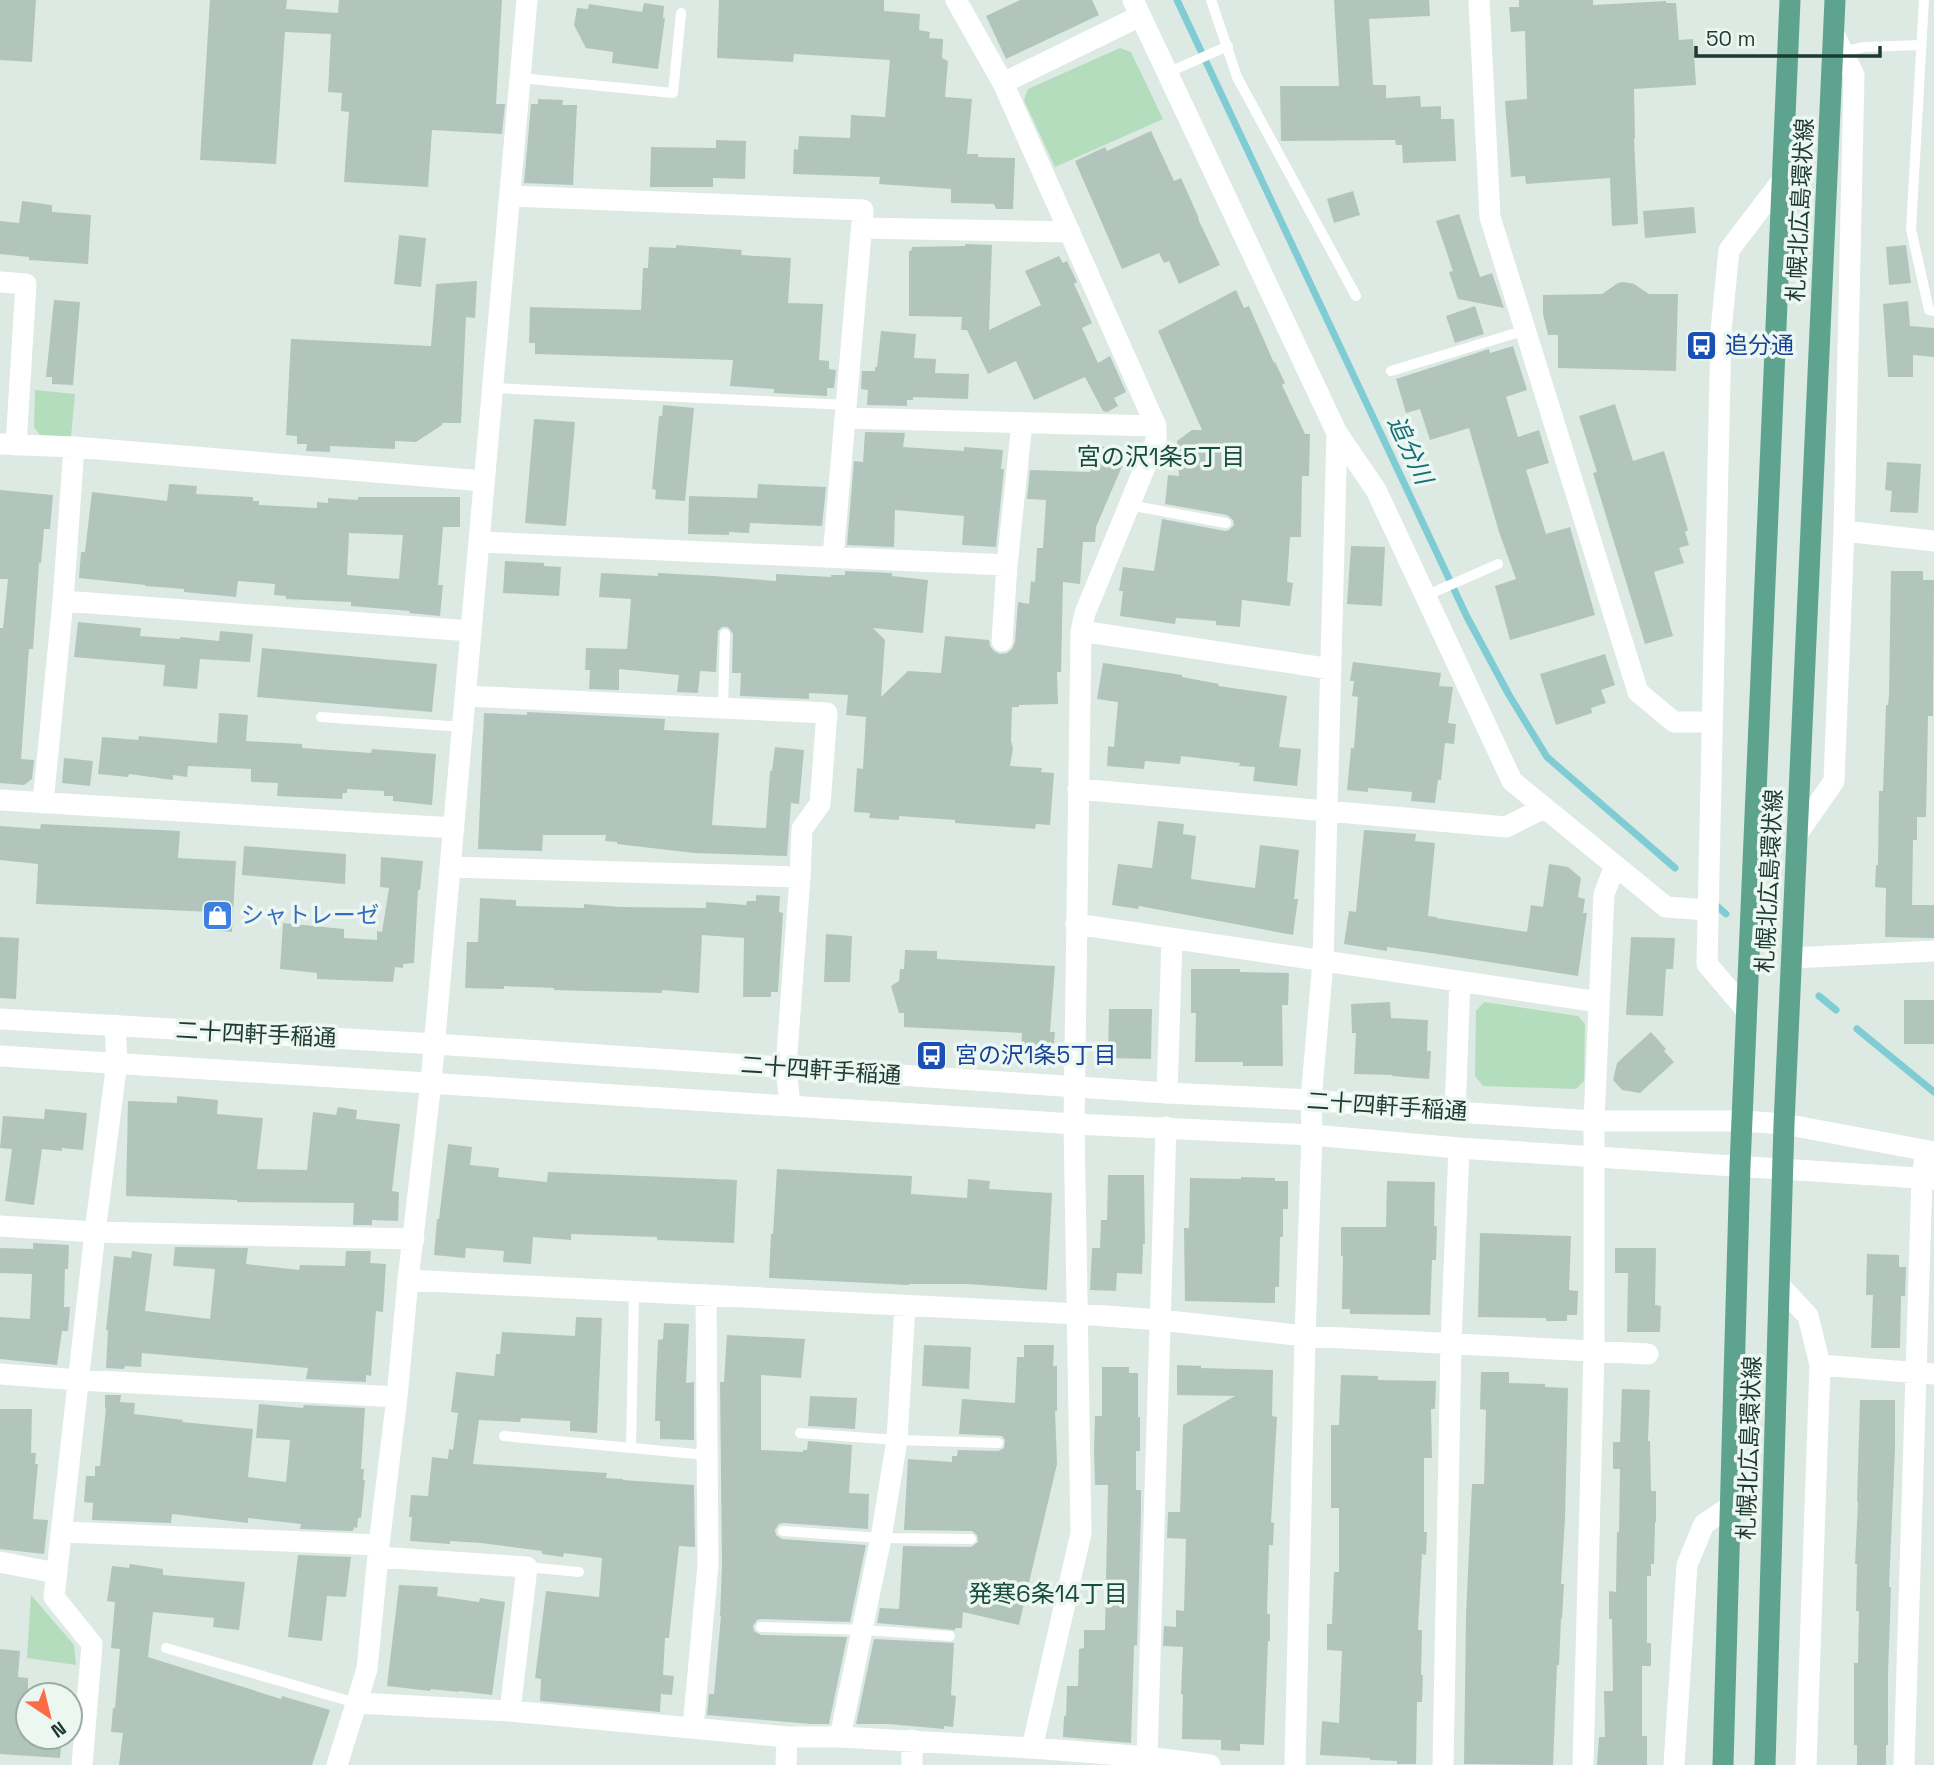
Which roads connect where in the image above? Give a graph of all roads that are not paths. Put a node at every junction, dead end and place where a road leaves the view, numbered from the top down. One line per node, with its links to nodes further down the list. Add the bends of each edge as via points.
1 (527, 0): 14 (street)
2 (956, 0): 15 (street)
3 (1211, 0): 12 (lane)
4 (1479, 0): 23 (street, via 1490,217)
5 (1790, 0): 16 (main road, 札幌北広島環状線)
6 (1836, 0): 10 (main road, 札幌北広島環状線)
7 (1924, 0): 11 (lane)
8 (1137, 8): 13 (street); 15 (street)
9 (681, 13): 14 (lane, via 673,93)
10 (1838, 43): 11 (lane); 35 (street, via 1854,75); 59 (main road, 札幌北広島環状線)
11 (1922, 46): 22 (lane, via 1911,229 1929,310)
12 (1223, 49): 13 (lane); 21 (lane)
13 (1167, 73): 29 (street)
14 (520, 78): 17 (street)
15 (1003, 83): 19 (street)
16 (1783, 179): 51 (street, via 1729,250 1721,331); 71 (main road, 札幌北広島環状線)
17 (510, 197): 18 (street, via 863,210); 25 (street)
18 (862, 228): 19 (street); 26 (street)
19 (1070, 232): 28 (street)
20 (0, 282): 30 (street, via 26,285)
21 (1356, 296)
22 (1934, 311)
23 (1526, 330): 24 (lane); 51 (street, via 1638,692 1674,722)
24 (1391, 371)
25 (493, 387): 26 (lane); 32 (street)
26 (846, 412): 27 (street); 38 (street)
27 (1022, 423): 28 (street); 39 (street)
28 (1156, 426): 33 (street, via 1156,440)
29 (1337, 433): 41 (street); 47 (street)
30 (8, 445): 31 (street)
31 (74, 447): 32 (street); 42 (street)
32 (485, 481): 37 (street)
33 (1129, 505): 34 (lane); 44 (street)
34 (1226, 523)
35 (1844, 531): 36 (street); 59 (street, via 1834,781)
36 (1934, 541)
37 (479, 542): 38 (street); 43 (street)
38 (833, 557): 39 (street)
39 (1007, 565): 46 (street)
40 (1498, 565): 41 (lane)
41 (1435, 591): 56 (street, via 1511,781)
42 (63, 601): 43 (street); 55 (street)
43 (471, 631): 48 (street)
44 (1081, 631): 47 (street); 53 (street)
45 (725, 634): 49 (lane)
46 (1002, 641)
47 (1331, 669): 57 (street)
48 (466, 695): 49 (street); 52 (street)
49 (723, 708): 62 (street, via 827,713 820,804 802,829)
50 (321, 717): 52 (lane)
51 (1712, 722): 63 (street)
52 (463, 727): 58 (street)
53 (1079, 789): 57 (street); 64 (street)
54 (0, 800): 55 (street)
55 (43, 803): 58 (street)
56 (1544, 808): 57 (street, via 1506,827); 60 (street)
57 (1327, 810): 68 (street)
58 (454, 828): 61 (street)
59 (1798, 833): 67 (main road, 札幌北広島環状線)
60 (1615, 866): 63 (street, via 1666,907); 70 (street, via 1604,894)
61 (450, 867): 62 (street); 74 (street)
62 (800, 877): 77 (street)
63 (1708, 910): 71 (street, via 1707,964)
64 (1076, 924): 65 (street); 79 (street)
65 (1172, 939): 68 (street); 80 (street)
66 (1934, 951): 67 (street)
67 (1792, 958): 87 (main road, 札幌北広島環状線)
68 (1323, 961): 69 (street); 81 (street)
69 (1460, 982): 70 (street); 83 (street)
70 (1599, 1002): 84 (street)
71 (1748, 1010): 85 (main road, 札幌北広島環状線)
72 (0, 1018): 73 (street, 二十四軒手稲通)
73 (116, 1025): 74 (street, 二十四軒手稲通); 76 (street)
74 (435, 1044): 77 (street, 二十四軒手稲通); 78 (street)
75 (0, 1056): 76 (street, 二十四軒手稲通)
76 (117, 1062): 78 (street, 二十四軒手稲通); 97 (street)
77 (786, 1067): 79 (street, 二十四軒手稲通); 82 (street)
78 (431, 1082): 82 (street, 二十四軒手稲通); 98 (street)
79 (1074, 1086): 80 (street, 二十四軒手稲通); 86 (street)
80 (1167, 1093): 81 (street, 二十四軒手稲通)
81 (1311, 1100): 83 (street, 二十四軒手稲通); 89 (street)
82 (790, 1105): 86 (street, 二十四軒手稲通)
83 (1455, 1112): 84 (street, 二十四軒手稲通)
84 (1594, 1121): 85 (street, 二十四軒手稲通); 92 (street)
85 (1743, 1122): 87 (street, 二十四軒手稲通); 93 (main road, 札幌北広島環状線)
86 (1074, 1124): 88 (street, 二十四軒手稲通); 104 (street)
87 (1784, 1124): 91 (street, 二十四軒手稲通); 94 (main road, 札幌北広島環状線)
88 (1166, 1128): 89 (street, 二十四軒手稲通); 105 (street)
89 (1312, 1135): 90 (street, 二十四軒手稲通); 106 (street)
90 (1459, 1148): 92 (street, 二十四軒手稲通); 107 (street)
91 (1930, 1151): 95 (street)
92 (1594, 1157): 93 (street, 二十四軒手稲通); 108 (street)
93 (1740, 1166): 94 (street, 二十四軒手稲通); 121 (main road, 札幌北広島環状線)
94 (1783, 1168): 95 (street, 二十四軒手稲通); 100 (main road, 札幌北広島環状線)
95 (1928, 1178): 112 (street)
96 (0, 1226): 97 (street)
97 (95, 1232): 98 (street); 113 (street)
98 (414, 1239): 99 (street)
99 (408, 1280): 101 (street); 114 (street)
100 (1780, 1286): 110 (street, via 1808,1316); 154 (main road, 札幌北広島環状線)
101 (634, 1291): 102 (street); 119 (lane)
102 (706, 1295): 103 (street); 120 (street)
103 (905, 1306): 104 (street); 117 (street)
104 (1078, 1314): 105 (street); 141 (street, via 1081,1533)
105 (1160, 1320): 106 (street); 142 (street)
106 (1305, 1336): 107 (street); 149 (street)
107 (1451, 1343): 108 (street); 150 (street)
108 (1594, 1351): 109 (street); 151 (street)
109 (1648, 1354)
110 (1820, 1365): 112 (street); 155 (street)
111 (0, 1374): 113 (street)
112 (1925, 1374): 156 (street)
113 (79, 1380): 114 (street); 123 (street)
114 (397, 1396): 126 (street)
115 (800, 1433): 117 (lane)
116 (504, 1436): 119 (lane)
117 (897, 1440): 118 (lane); 124 (street)
118 (998, 1443)
119 (631, 1448): 120 (lane)
120 (706, 1455): 137 (street, via 708,1565)
121 (1731, 1506): 152 (street, via 1704,1524 1687,1565); 153 (main road, 札幌北広島環状線)
122 (783, 1531): 124 (lane)
123 (63, 1532): 126 (street); 130 (street)
124 (881, 1538): 125 (lane); 132 (street)
125 (971, 1539)
126 (378, 1551): 128 (street); 135 (street, via 368,1669)
127 (0, 1562): 130 (street)
128 (527, 1567): 129 (lane); 136 (street)
129 (579, 1572)
130 (56, 1573): 144 (street, via 54,1597 92,1644)
131 (761, 1627): 132 (lane)
132 (863, 1630): 133 (lane); 139 (street)
133 (950, 1636)
134 (166, 1648): 135 (lane)
135 (356, 1703): 136 (street); 145 (street)
136 (510, 1711): 137 (street)
137 (693, 1728): 138 (street)
138 (787, 1737): 139 (street); 146 (street)
139 (840, 1737): 140 (street)
140 (912, 1741): 141 (street); 147 (street)
141 (1032, 1748): 143 (street)
142 (1147, 1758): 143 (street); 148 (street)
143 (1092, 1759)
144 (82, 1765)
145 (337, 1765)
146 (786, 1765)
147 (912, 1765)
148 (1210, 1765)
149 (1295, 1765)
150 (1443, 1765)
151 (1583, 1765)
152 (1674, 1765)
153 (1723, 1765)
154 (1765, 1765)
155 (1806, 1765)
156 (1904, 1765)

